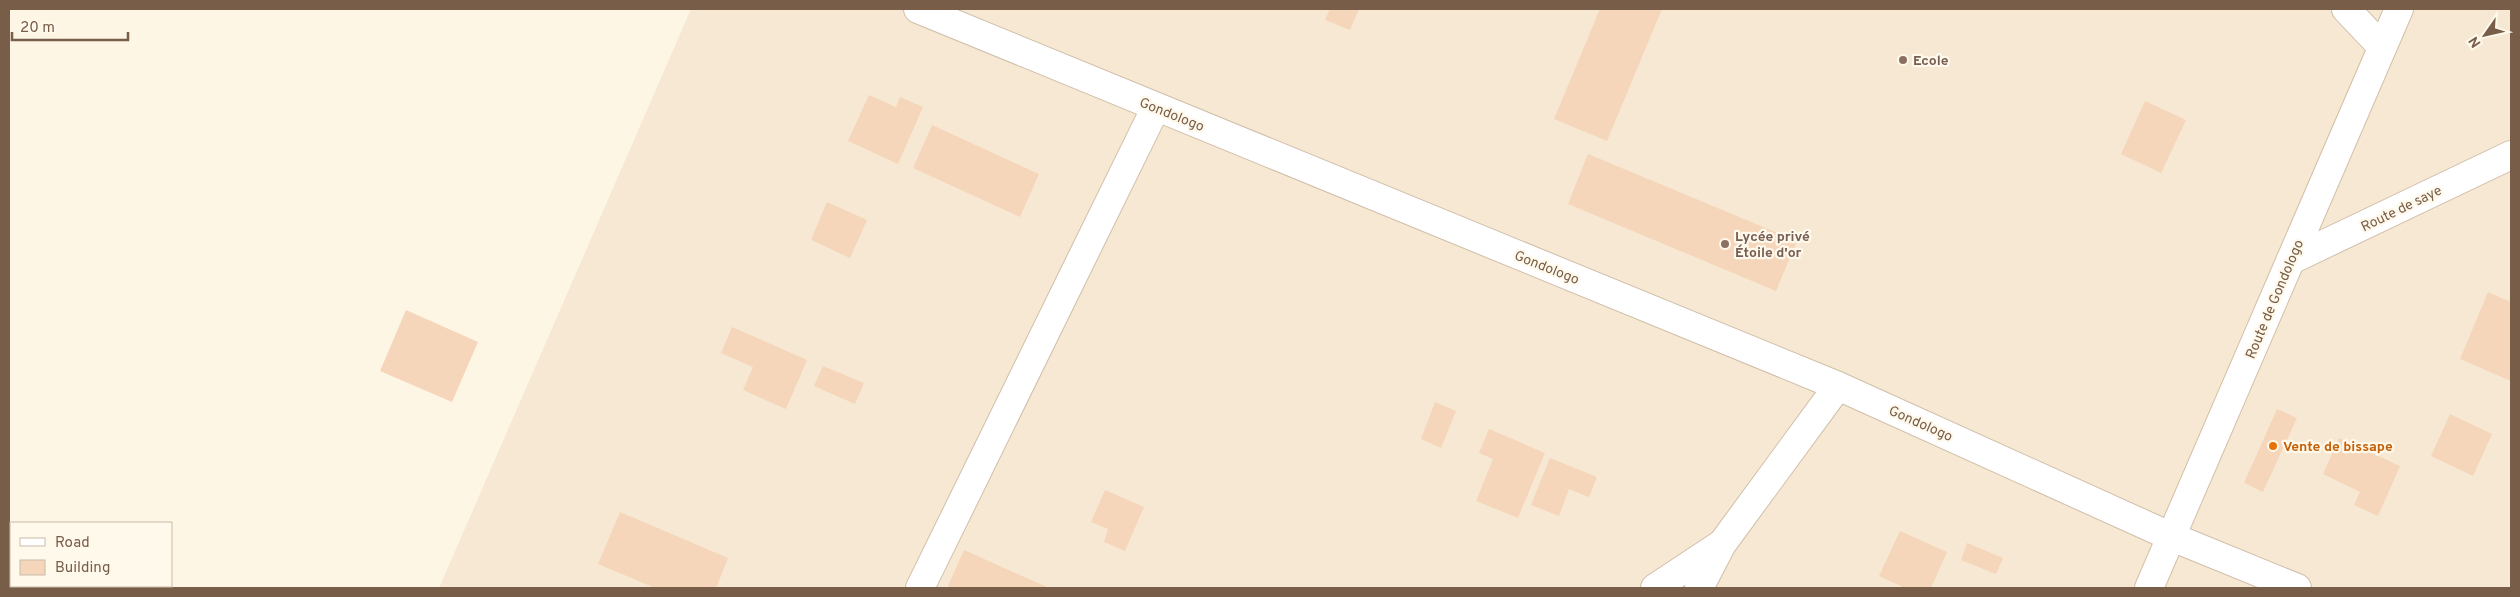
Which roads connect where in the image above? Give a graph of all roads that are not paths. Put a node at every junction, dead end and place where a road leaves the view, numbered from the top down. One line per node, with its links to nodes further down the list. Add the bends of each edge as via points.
1 (918, 9): 5 (street, Gondologo)
2 (2346, 9): 4 (street)
3 (2399, 9): 4 (street, Route de Gondologo)
4 (2382, 47): 7 (street, Route de Gondologo)
5 (1156, 107): 8 (street, Gondologo); 11 (street)
6 (2511, 155): 7 (street, Route de saye)
7 (2291, 260): 9 (street, Route de Gondologo)
8 (1838, 386): 9 (street, Gondologo); 10 (street)
9 (2172, 537): 14 (street, Route de Gondologo); 15 (street, Gondologo)
10 (1722, 544): 12 (street); 13 (street)
11 (920, 588)
12 (1654, 588)
13 (1699, 588)
14 (2149, 588)
15 (2297, 588)

